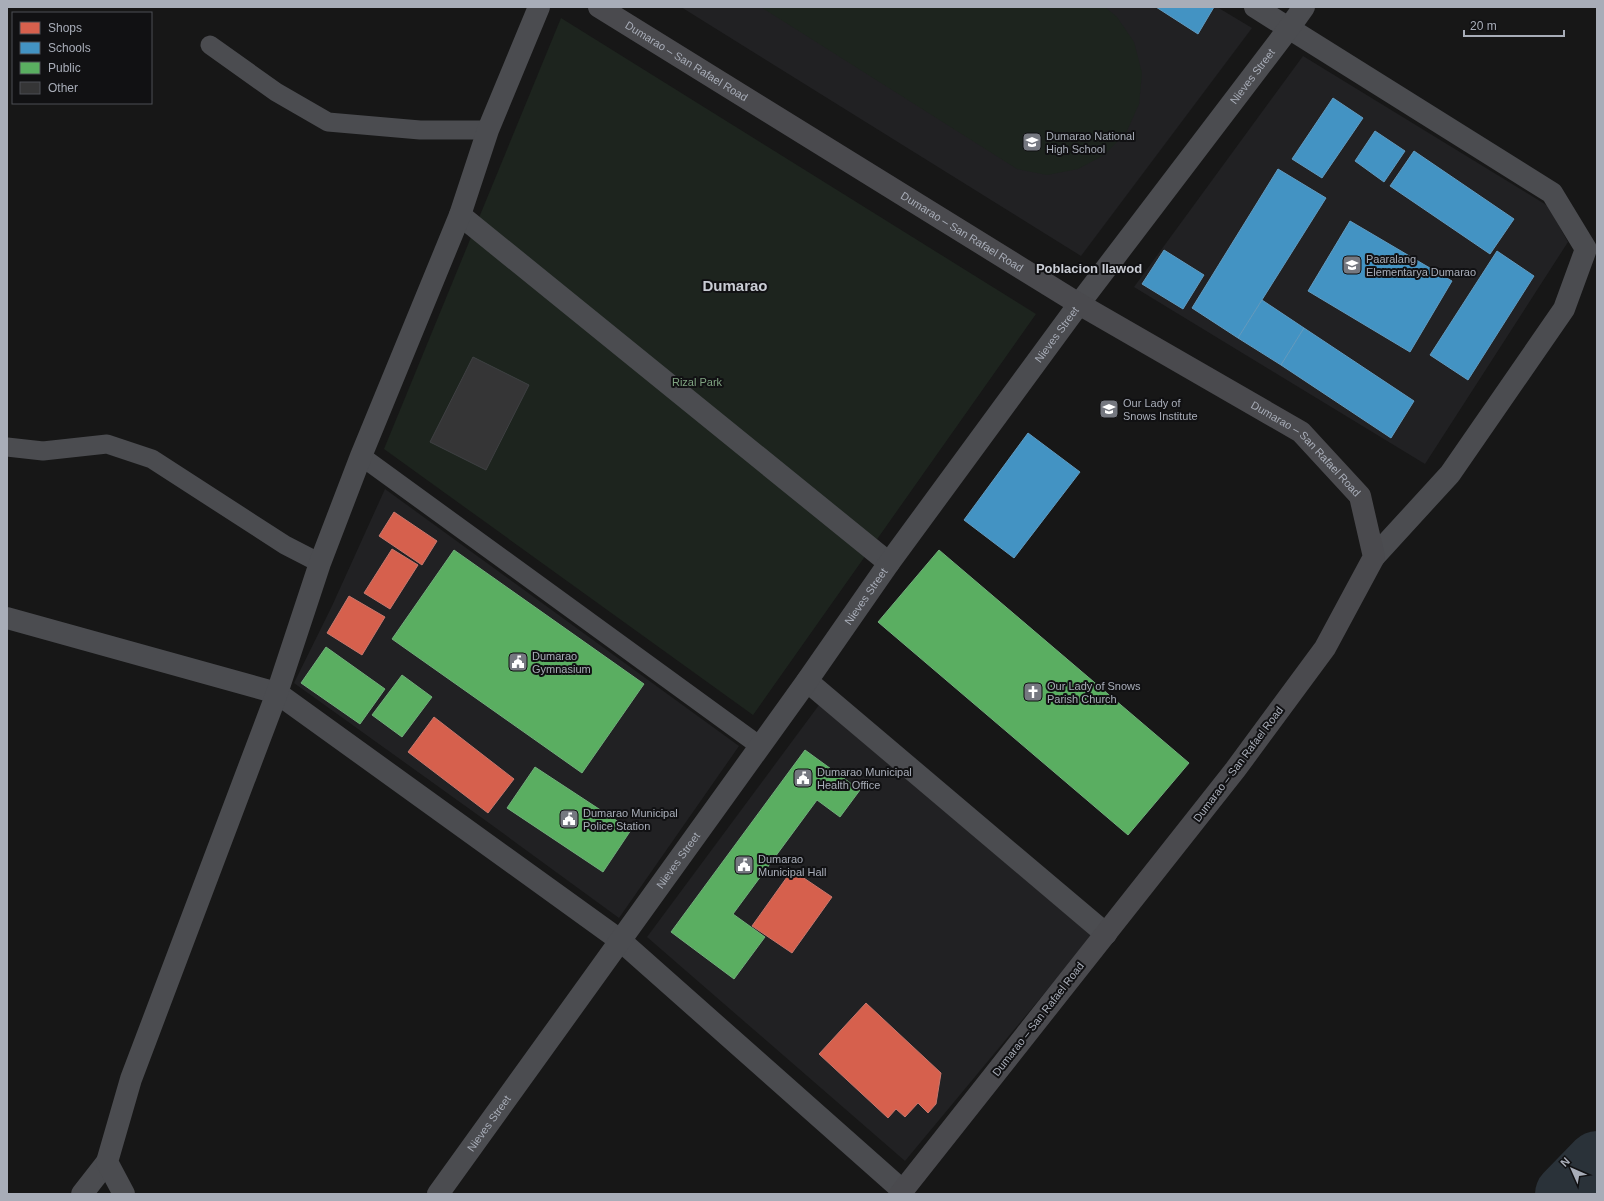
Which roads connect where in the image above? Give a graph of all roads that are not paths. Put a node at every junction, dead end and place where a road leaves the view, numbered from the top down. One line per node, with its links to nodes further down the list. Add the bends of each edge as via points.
1 (539, 7): 7 (street)
2 (599, 7): 9 (main road, Dumarao – San Rafael Road)
3 (1256, 7): 5 (street)
4 (1304, 7): 5 (street, Nieves Street)
5 (1289, 28): 9 (street, Nieves Street); 12 (street, via 1552,193 1586,249 1564,308 1450,474)
6 (210, 45): 7 (lane, via 276,92 328,122 420,130)
7 (488, 130): 8 (street)
8 (460, 215): 11 (street); 13 (street)
9 (1079, 304): 12 (main road, Dumarao – San Rafael Road, via 1301,432 1360,496); 13 (street, Nieves Street)
10 (7, 447): 14 (lane, via 43,451 107,444 152,459 285,545)
11 (361, 456): 14 (street); 18 (lane)
12 (1374, 557): 19 (main road, Dumarao – San Rafael Road, via 1325,648 1235,770)
13 (889, 562): 16 (street, Nieves Street)
14 (320, 563): 17 (street)
15 (7, 618): 17 (street)
16 (807, 681): 18 (street, Nieves Street); 19 (street)
17 (278, 693): 20 (street); 21 (street, via 131,1079)
18 (760, 746): 20 (street, Nieves Street)
19 (1106, 934): 22 (main road, Dumarao – San Rafael Road)
20 (621, 941): 22 (street); 25 (street, Nieves Street)
21 (107, 1162): 23 (street); 24 (street)
22 (901, 1192)
23 (82, 1194)
24 (124, 1194)
25 (438, 1194)

